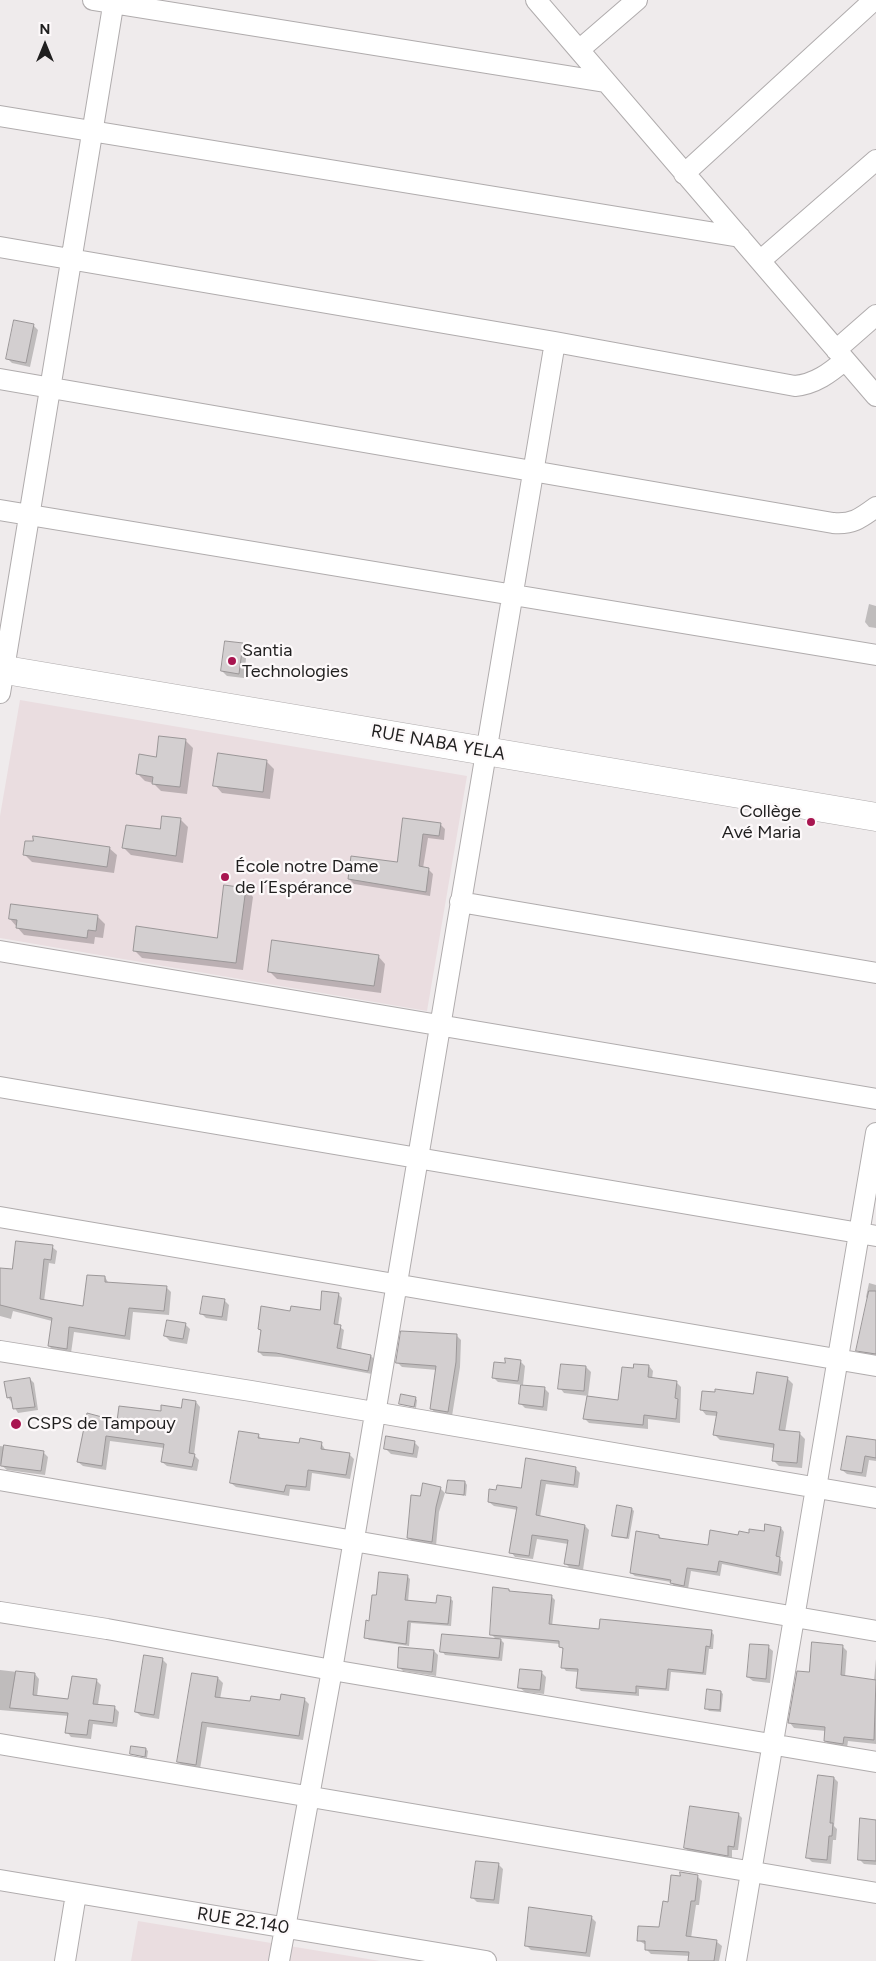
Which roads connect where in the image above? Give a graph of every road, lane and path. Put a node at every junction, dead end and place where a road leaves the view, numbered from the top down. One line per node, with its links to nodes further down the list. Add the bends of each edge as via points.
1 (93, 0): 5 (street)
2 (536, 0): 6 (street)
3 (637, 0): 6 (street)
4 (874, 0): 11 (street)
5 (114, 2): 7 (street); 9 (street)
6 (579, 50): 7 (street)
7 (605, 82): 11 (street)
8 (0, 116): 9 (street)
9 (93, 132): 12 (street); 14 (street)
10 (876, 160): 15 (street)
11 (684, 174): 12 (street)
12 (740, 237): 15 (street)
13 (0, 247): 14 (street)
14 (72, 260): 17 (street); 20 (street)
15 (760, 260): 18 (street)
16 (876, 315): 18 (street)
17 (555, 342): 18 (street, via 795,386 808,385 833,371); 22 (street)
18 (840, 355): 21 (street)
19 (0, 380): 20 (street)
20 (50, 388): 22 (street); 25 (street)
21 (876, 396)
22 (533, 470): 23 (street, via 846,525 856,522); 26 (street)
23 (876, 507)
24 (0, 510): 25 (street)
25 (29, 515): 26 (street); 28 (street)
26 (512, 596): 27 (street); 29 (street)
27 (876, 655)
28 (1, 677): 29 (street, RUE NABA YELA)
29 (485, 751): 30 (street, RUE NABA YELA); 31 (street)
30 (876, 817)
31 (460, 902): 33 (street); 34 (street)
32 (0, 951): 34 (street)
33 (876, 973)
34 (439, 1026): 36 (street); 38 (street)
35 (0, 1087): 38 (street)
36 (876, 1100)
37 (876, 1133): 40 (street)
38 (417, 1158): 40 (street); 41 (street)
39 (0, 1217): 41 (street)
40 (868, 1234): 43 (street)
41 (396, 1285): 43 (street); 45 (street)
42 (0, 1351): 45 (street)
43 (838, 1360): 44 (street); 47 (street)
44 (876, 1366)
45 (375, 1412): 47 (street); 49 (street)
46 (0, 1480): 49 (street)
47 (818, 1487): 48 (street); 51 (street)
48 (876, 1498)
49 (352, 1540): 51 (street); 53 (street)
50 (0, 1612): 53 (street)
51 (795, 1616): 52 (street); 54 (street)
52 (876, 1631)
53 (332, 1670): 54 (street); 57 (street)
54 (773, 1743): 56 (street); 58 (street)
55 (0, 1744): 57 (street)
56 (876, 1762)
57 (309, 1796): 58 (street); 62 (street)
58 (752, 1871): 60 (street); 66 (street)
59 (0, 1880): 61 (street, RUE 22.140)
60 (876, 1893)
61 (76, 1894): 62 (street, RUE 22.140); 63 (street)
62 (285, 1927): 64 (street); 65 (street, RUE 22.140)
63 (65, 1961)
64 (279, 1961)
65 (486, 1961)
66 (736, 1961)

